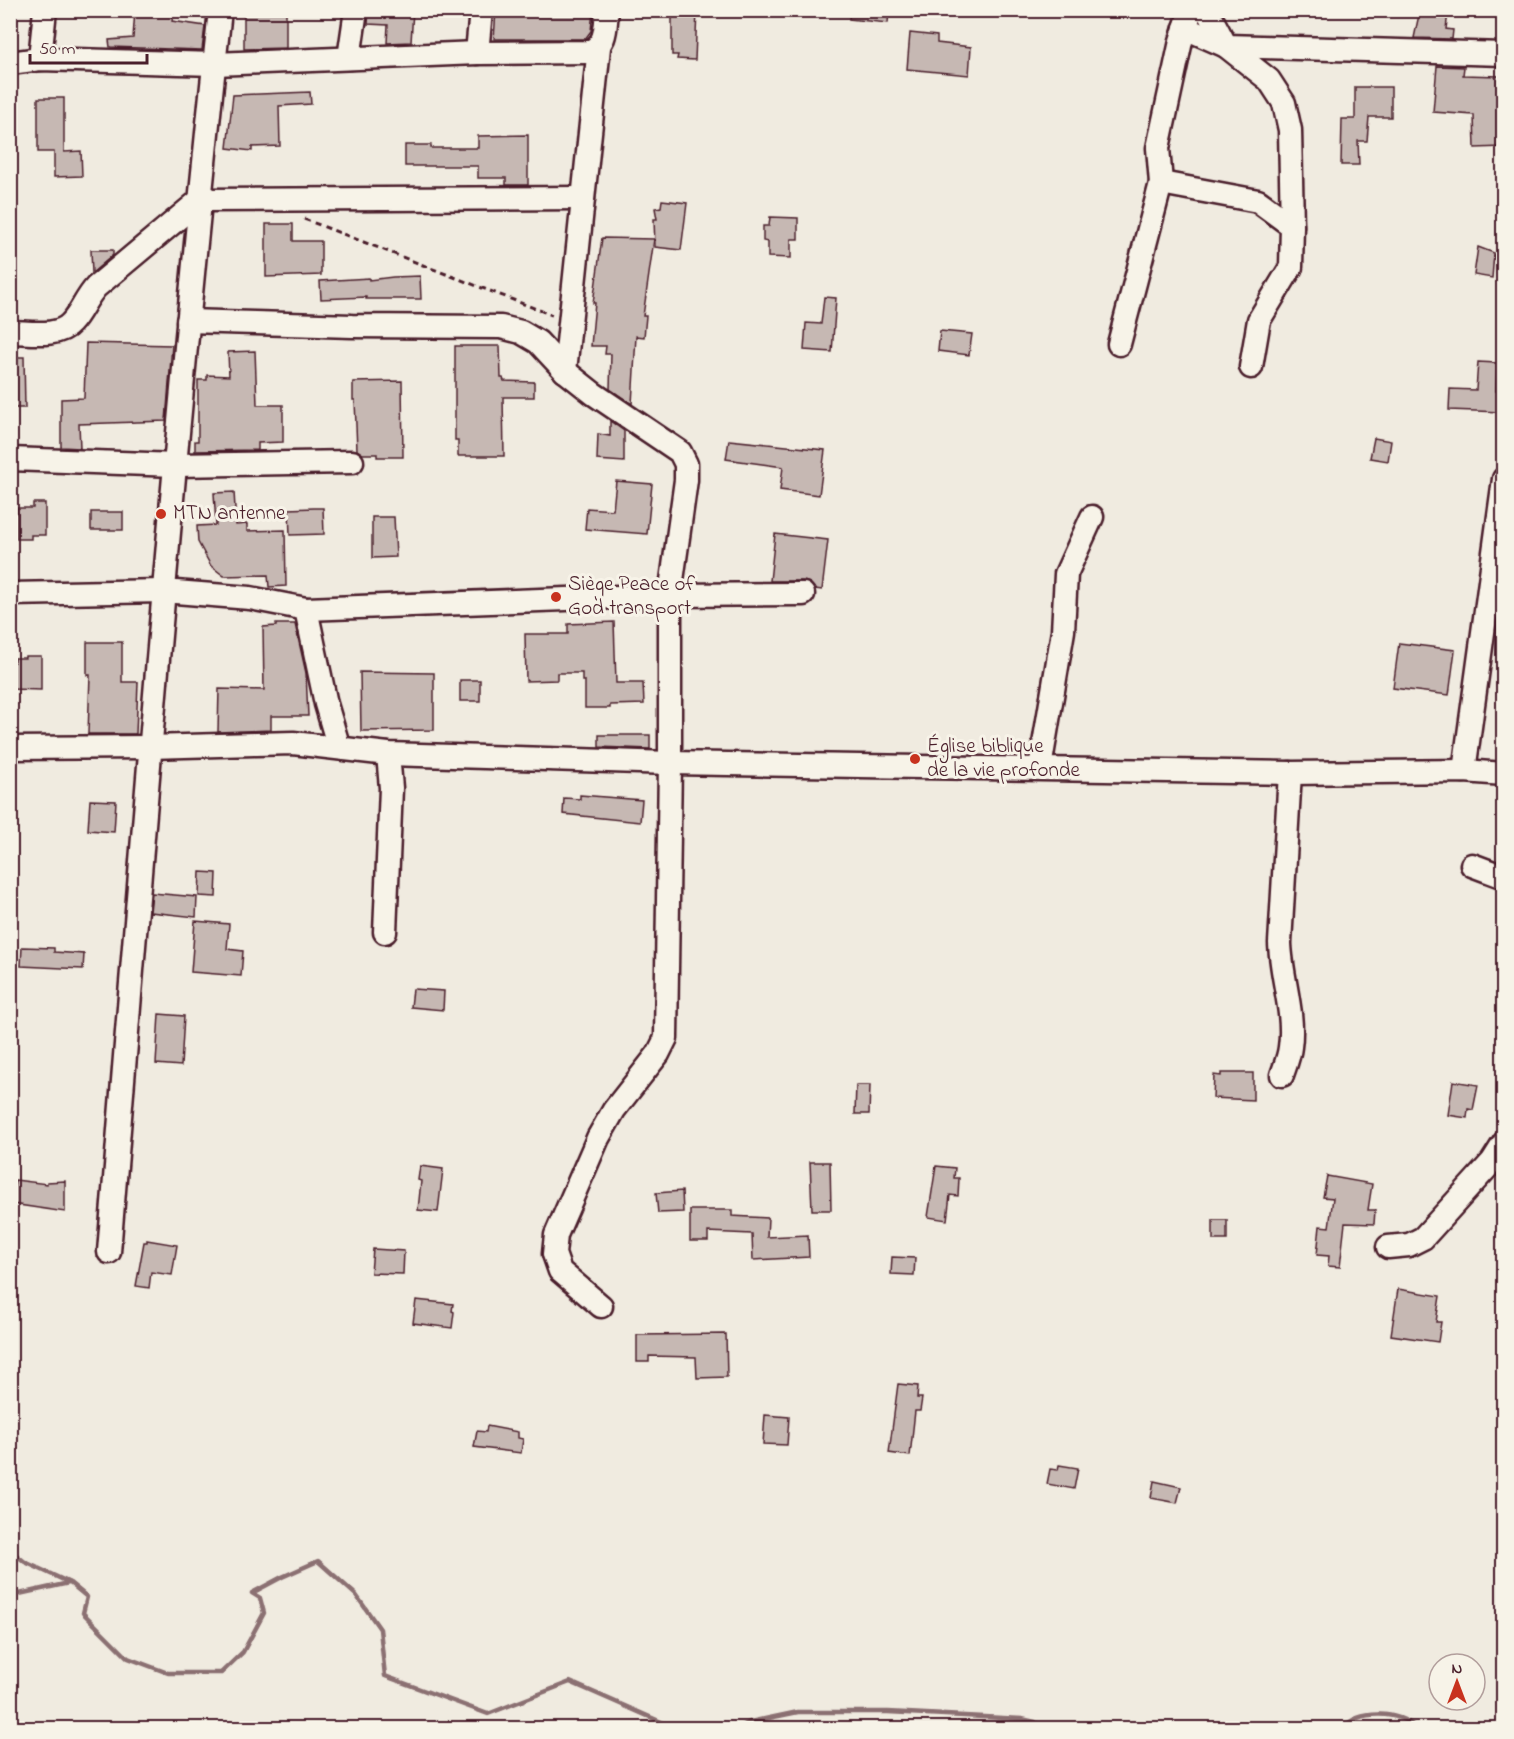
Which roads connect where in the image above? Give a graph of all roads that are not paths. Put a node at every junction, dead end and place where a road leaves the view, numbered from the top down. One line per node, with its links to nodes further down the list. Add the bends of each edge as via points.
1 (45, 10): 13 (street)
2 (220, 10): 15 (street)
3 (356, 10): 12 (street)
4 (481, 10): 10 (street)
5 (607, 10): 9 (street)
6 (1207, 10): 8 (street)
7 (1188, 19): 8 (street); 16 (street, via 1158,148)
8 (1226, 46): 11 (street); 19 (street, via 1269,80 1284,103 1290,130)
9 (599, 47): 10 (street, via 588,52); 17 (street)
10 (477, 53): 12 (street)
11 (1503, 54)
12 (350, 58): 15 (street)
13 (40, 59): 14 (street); 15 (street)
14 (10, 63)
15 (215, 64): 18 (street)
16 (1161, 183): 19 (street, via 1258,201); 22 (street)
17 (583, 198): 18 (street); 24 (street)
18 (200, 201): 20 (street); 21 (street, via 96,287 72,323 62,330)
19 (1292, 226): 23 (street, via 1291,267 1259,320)
20 (188, 321): 24 (street, via 501,327 538,342); 27 (street)
21 (10, 332)
22 (1119, 344)
23 (1251, 367)
24 (565, 371): 33 (street, via 680,452 686,464)
25 (10, 459): 27 (street)
26 (351, 462): 27 (street)
27 (176, 465): 30 (street)
28 (1503, 478): 35 (street)
29 (1092, 517): 41 (street, via 1066,574 1063,631)
30 (163, 591): 31 (street); 34 (street, via 250,598); 36 (street)
31 (10, 594)
32 (803, 594): 33 (street)
33 (670, 595): 34 (street); 40 (street)
34 (306, 609): 38 (street)
35 (1494, 627): 42 (street)
36 (150, 747): 37 (street); 38 (street, via 293,742); 51 (street)
37 (10, 748)
38 (339, 748): 39 (street)
39 (388, 754): 40 (street); 47 (street, via 391,788)
40 (670, 763): 41 (street); 52 (street, via 666,1038 598,1138 556,1235 554,1254 560,1271)
41 (1040, 768): 43 (street)
42 (1464, 771): 43 (street); 44 (street)
43 (1290, 773): 48 (street, via 1280,964 1291,1020 1290,1048)
44 (1503, 774)
45 (1472, 865): 46 (street)
46 (1503, 877)
47 (385, 932)
48 (1282, 1075)
49 (1503, 1143): 50 (street, via 1492,1161 1423,1238 1408,1245)
50 (1388, 1247)
51 (109, 1252)
52 (601, 1306)

